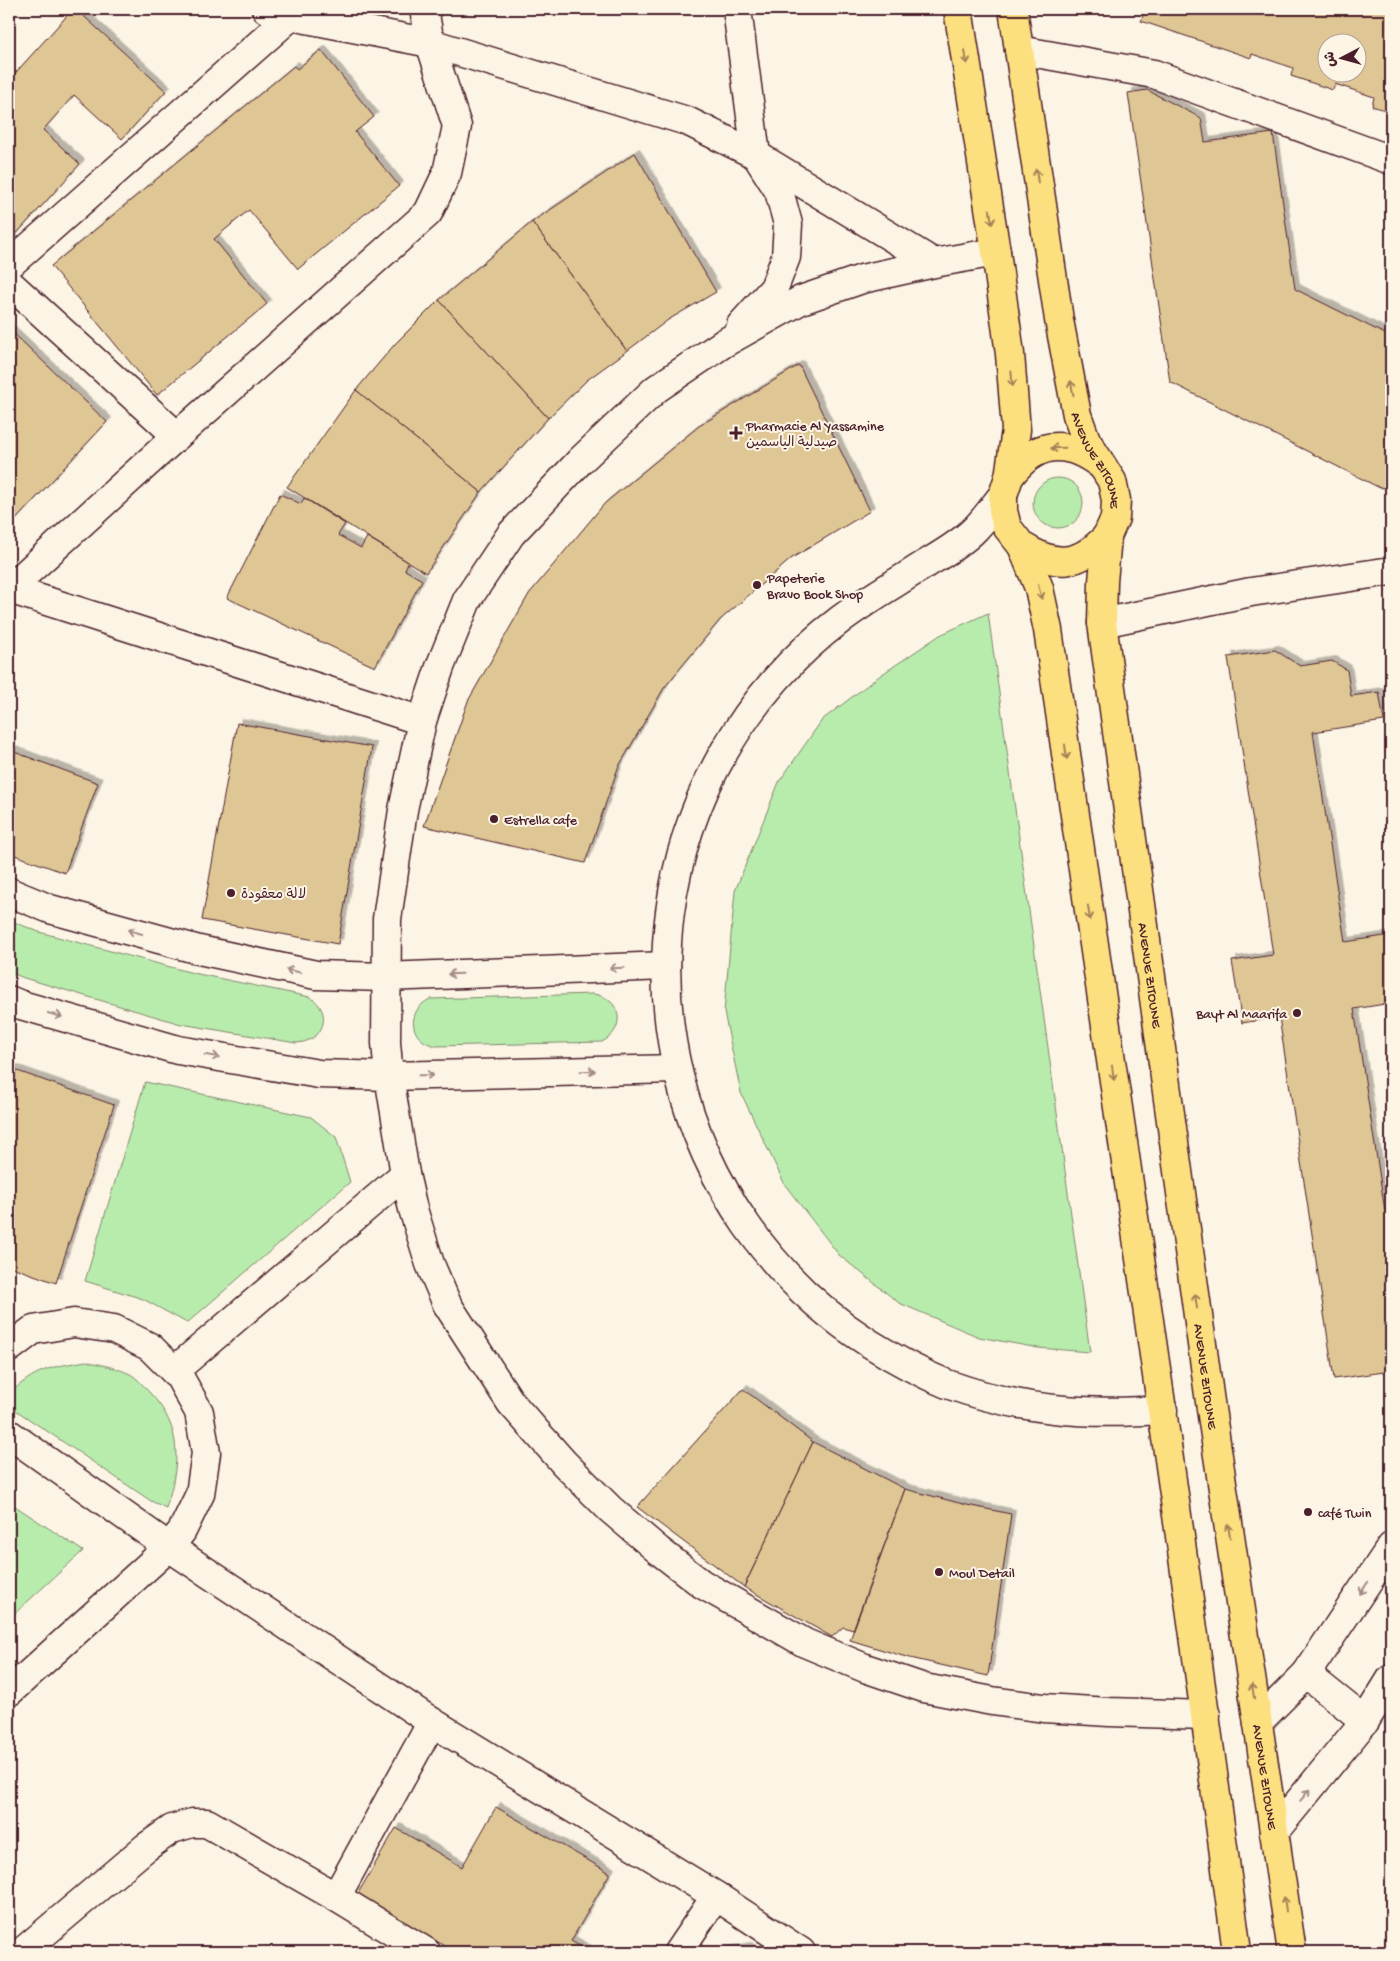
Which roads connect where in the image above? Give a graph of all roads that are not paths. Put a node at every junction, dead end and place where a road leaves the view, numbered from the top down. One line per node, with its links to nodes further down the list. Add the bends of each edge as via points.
1 (424, 9): 6 (street)
2 (737, 9): 8 (street)
3 (958, 9): 10 (main road, one-way to 10)
4 (1013, 9): 7 (main road, AVENUE ZITOUNE)
5 (279, 12): 6 (street); 12 (street)
6 (430, 43): 8 (street, via 687,121); 15 (street, via 457,126 447,174 428,213)
7 (1019, 50): 9 (street, via 1154,74); 16 (main road, AVENUE ZITOUNE, one-way to 7, via 1086,440 1078,415 1058,311)
8 (756, 155): 11 (street); 14 (street, via 779,191 788,224 786,257 774,288)
9 (1391, 160)
10 (996, 252): 11 (street); 17 (main road, one-way to 17, via 1010,354 1016,430)
11 (934, 263): 14 (street, via 862,279 801,300)
12 (9, 265)
13 (9, 283): 15 (street)
14 (724, 343): 24 (street, via 656,389 581,460 511,534 467,600)
15 (177, 436): 22 (street)
16 (1102, 466): 17 (main road, one-way to 17, via 1071,447 1052,447 1035,452 1020,462); 18 (main road, AVENUE ZITOUNE, via 1112,482 1116,500)
17 (1006, 486): 19 (main road, via 1003,511 1007,527); 20 (street, via 973,531)
18 (1107, 536): 19 (main road, via 1094,550 1076,559 1057,561 1038,557); 23 (main road, AVENUE ZITOUNE)
19 (1018, 543): 20 (street, via 995,538); 34 (main road, one-way to 34, via 1040,588 1048,630)
20 (948, 551): 26 (street, via 842,619 800,654 748,714 704,792 688,834 668,921)
21 (1391, 572): 23 (street, via 1251,592)
22 (9, 589): 24 (street)
23 (1102, 623): 44 (main road, AVENUE ZITOUNE, one-way to 23, via 1210,1402)
24 (422, 721): 27 (street, via 393,871)
25 (9, 892): 27 (street, one-way to 25, via 316,976 208,952 50,908)
26 (666, 966): 27 (street, one-way to 27); 29 (street, via 667,1005)
27 (385, 977): 30 (street)
28 (9, 1000): 30 (street, one-way to 30, via 178,1050 319,1074)
29 (677, 1068): 30 (street, one-way to 29); 34 (street, via 692,1122 729,1200 781,1269 844,1327 893,1358 945,1383 1000,1400 1056,1411 1114,1413)
30 (389, 1076): 31 (street)
31 (405, 1174): 33 (street); 41 (street, via 430,1264 447,1304 511,1403 610,1509 702,1584 805,1643 924,1688 1044,1708)
32 (9, 1348): 33 (street, via 34,1330 74,1323 114,1329 150,1347)
33 (174, 1371): 36 (street, via 199,1412 206,1453 200,1494 182,1531)
34 (1163, 1410): 41 (main road)
35 (9, 1434): 36 (street)
36 (169, 1547): 40 (street); 43 (street)
37 (1391, 1547): 38 (street, one-way to 38)
38 (1306, 1674): 42 (street); 44 (street)
39 (1391, 1679): 42 (street)
40 (9, 1692)
41 (1206, 1715): 54 (main road)
42 (1366, 1721): 45 (street, one-way to 42)
43 (432, 1722): 46 (street); 47 (street)
44 (1258, 1722): 45 (main road, AVENUE ZITOUNE)
45 (1274, 1832): 55 (main road, AVENUE ZITOUNE, one-way to 45)
46 (716, 1896): 52 (street); 53 (street)
47 (336, 1897): 50 (street, via 207,1823 192,1823 172,1829 145,1848); 51 (street)
48 (9, 1946): 49 (street)
49 (15, 1952)
50 (22, 1952)
51 (426, 1952)
52 (678, 1952)
53 (800, 1952)
54 (1237, 1952)
55 (1292, 1952)

